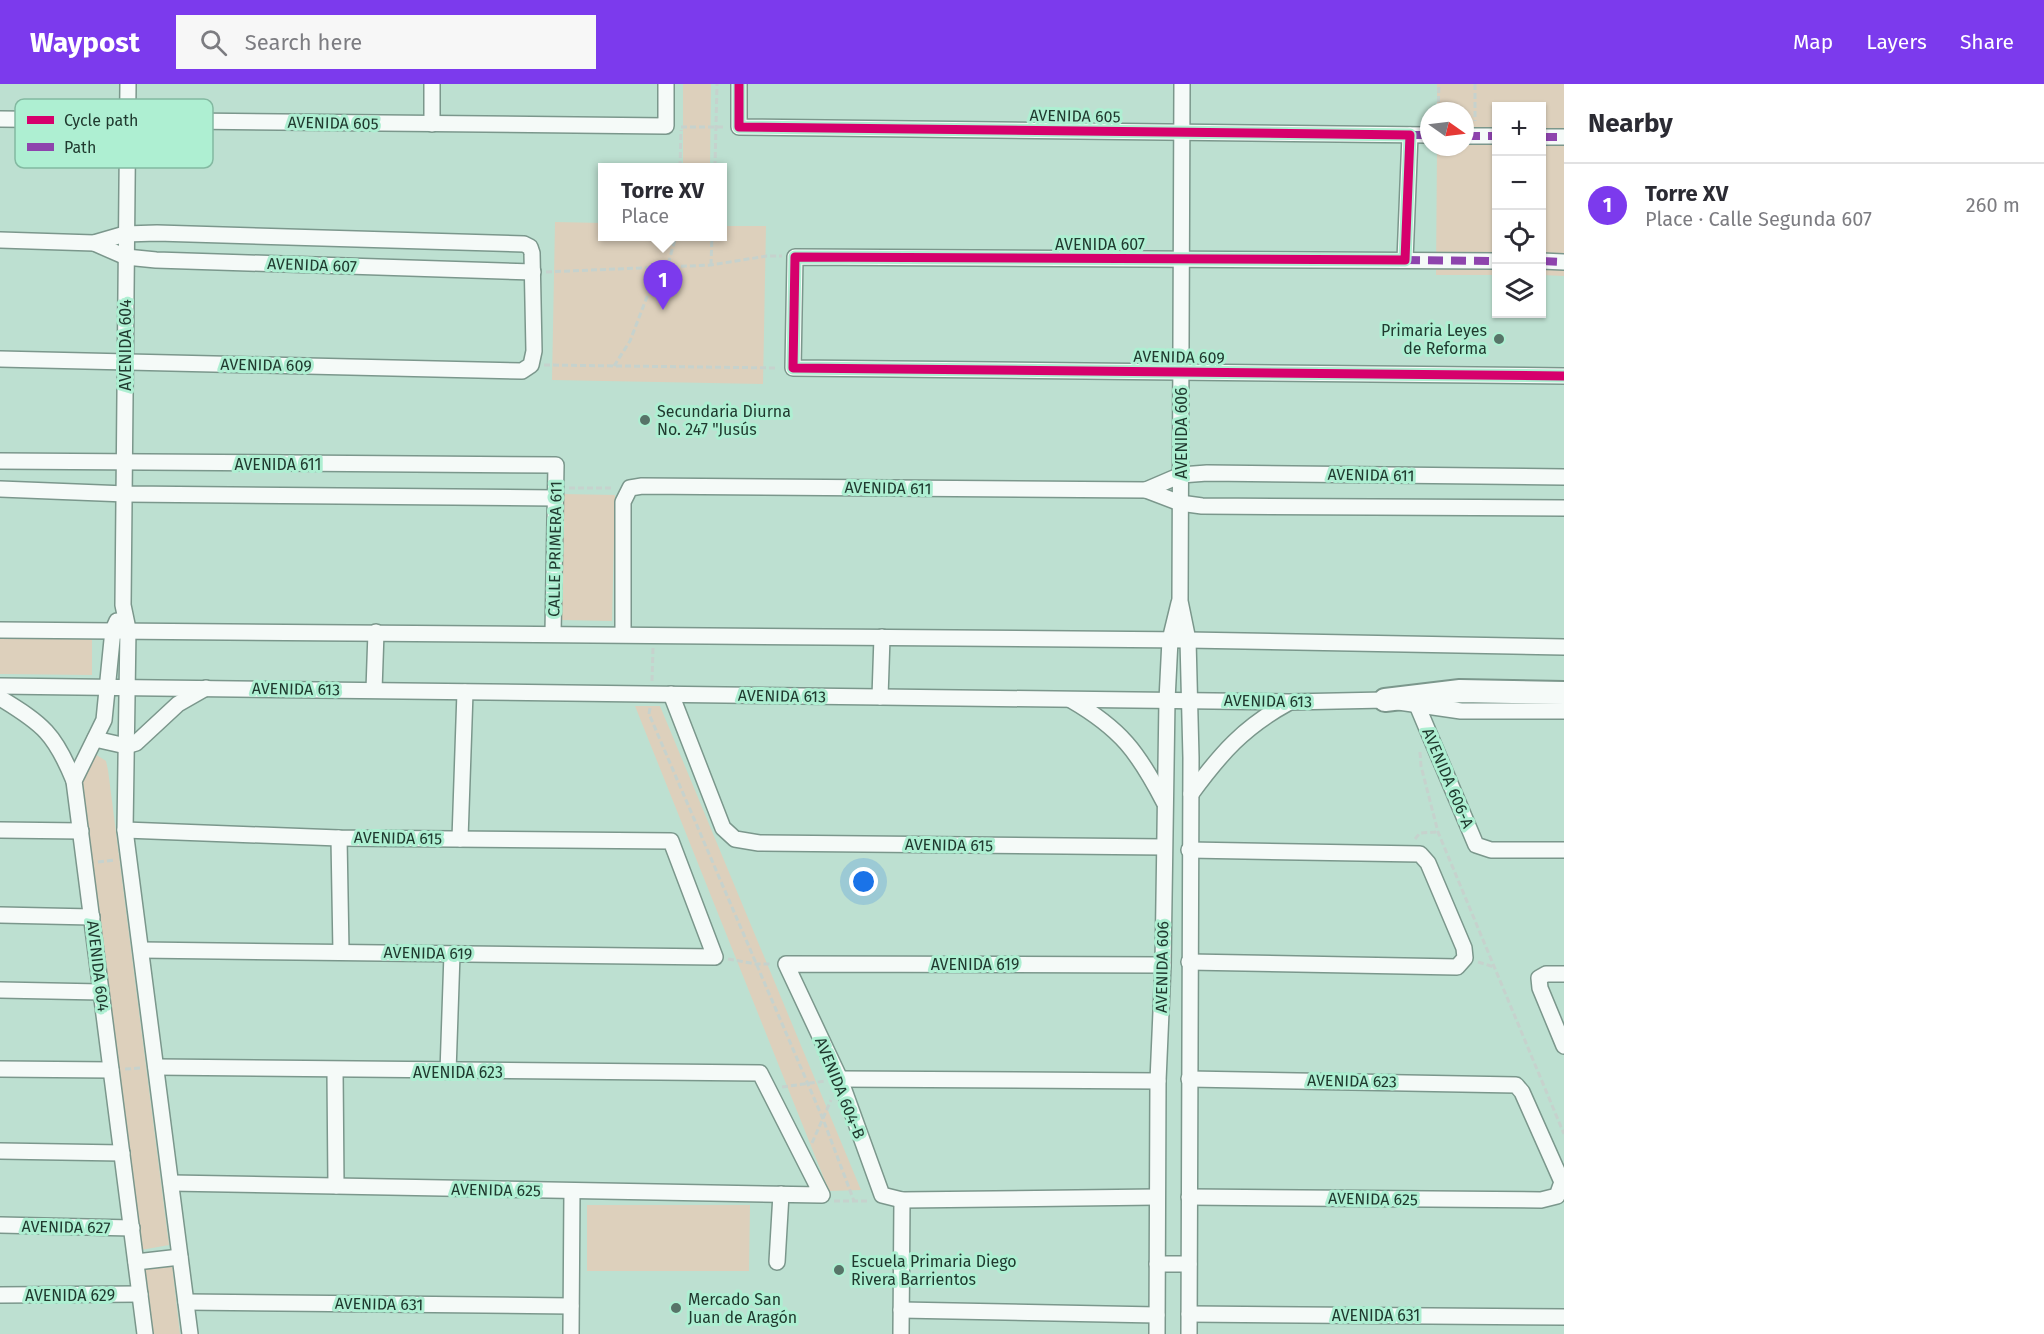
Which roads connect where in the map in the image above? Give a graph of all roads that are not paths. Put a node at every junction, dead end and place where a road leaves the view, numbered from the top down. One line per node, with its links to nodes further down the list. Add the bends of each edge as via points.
1 (432, 84): 8 (street)
2 (666, 84): 8 (street, AVENIDA 605, via 666,126)
3 (739, 84): 9 (street, AVENIDA 605, via 740,127)
4 (1182, 84): 9 (street, AVENIDA 606)
5 (0, 118): 6 (street, AVENIDA 605)
6 (15, 118)
7 (213, 121): 8 (street, AVENIDA 605)
8 (432, 124)
9 (1182, 133): 10 (street, AVENIDA 605); 21 (street, AVENIDA 606)
10 (1410, 135): 11 (street, AVENIDA 605); 22 (street)
11 (1420, 135)
12 (1474, 136): 13 (street)
13 (1492, 136)
14 (1546, 137): 15 (street)
15 (1564, 137)
16 (127, 168): 17 (street, AVENIDA 604)
17 (125, 234): 19 (street, AVENIDA 607); 20 (street, AVENIDA 604); 26 (street, AVENIDA 607, via 531,247)
18 (0, 240): 19 (street, AVENIDA 607)
19 (94, 243): 20 (street, AVENIDA 607)
20 (126, 257): 26 (street, AVENIDA 607); 28 (street, AVENIDA 604)
21 (1182, 259): 22 (street, AVENIDA 607); 29 (street, AVENIDA 607, via 795,257); 30 (street, AVENIDA 606)
22 (1405, 261): 23 (street, AVENIDA 607)
23 (1492, 261)
24 (1546, 261): 25 (street)
25 (1564, 262)
26 (533, 272): 28 (street, AVENIDA 609, via 534,351 531,365 522,371)
27 (0, 359): 28 (street, AVENIDA 609)
28 (124, 362): 33 (street, AVENIDA 604)
29 (794, 368): 30 (street, AVENIDA 609)
30 (1181, 372): 31 (street, AVENIDA 609); 35 (street, AVENIDA 606)
31 (1564, 376)
32 (0, 461): 33 (street, AVENIDA 611)
33 (126, 463): 34 (street, AVENIDA 611); 40 (street, AVENIDA 604)
34 (556, 465): 39 (street, CALLE PRIMERA 611)
35 (1180, 475): 36 (street, AVENIDA 611); 38 (street, AVENIDA 611); 41 (street, AVENIDA 606)
36 (1564, 477)
37 (0, 489): 40 (street, AVENIDA 611)
38 (1146, 490): 41 (street, AVENIDA 611); 48 (street, AVENIDA 611, via 630,488 623,502)
39 (555, 493): 40 (street, AVENIDA 611); 47 (street, CALLE PRIMERA 611)
40 (126, 494): 45 (street, AVENIDA 604)
41 (1180, 502): 42 (street, AVENIDA 611, via 1202,506); 43 (street, AVENIDA 606)
42 (1564, 508)
43 (1180, 601): 50 (street, AVENIDA 606); 51 (street, AVENIDA 606)
44 (0, 630): 45 (street)
45 (121, 630): 46 (street); 54 (street, AVENIDA 604); 55 (street, AVENIDA 604)
46 (376, 632): 47 (street); 57 (street)
47 (553, 633): 48 (street)
48 (623, 634): 49 (street)
49 (882, 637): 50 (street); 61 (street)
50 (1170, 640): 51 (street); 64 (street, AVENIDA 606)
51 (1188, 640): 52 (street); 65 (street, AVENIDA 606)
52 (1564, 647)
53 (0, 686): 54 (street, AVENIDA 613)
54 (110, 687): 55 (street, AVENIDA 613); 70 (street, AVENIDA 604, via 104,720)
55 (127, 687): 56 (street, AVENIDA 613); 71 (street, AVENIDA 604)
56 (207, 688): 57 (street, AVENIDA 613); 71 (street, via 178,704 136,743)
57 (374, 690): 58 (street, AVENIDA 613)
58 (465, 692): 60 (street, AVENIDA 613); 81 (street)
59 (1564, 693): 66 (highway, via 1460,691)
60 (671, 694): 61 (street, AVENIDA 613); 82 (street, AVENIDA 615, via 723,828 735,839 759,843)
61 (880, 697): 63 (street, AVENIDA 613)
62 (0, 698): 74 (street, via 46,730 61,748)
63 (1071, 700): 64 (street, AVENIDA 613); 76 (street, via 1121,734)
64 (1167, 700): 65 (street, AVENIDA 613); 72 (street, AVENIDA 606)
65 (1190, 700): 67 (street, AVENIDA 613); 73 (street, AVENIDA 606)
66 (1385, 700): 67 (street, AVENIDA 613); 68 (street, AVENIDA 613)
67 (1289, 702): 75 (street, via 1259,719 1232,742)
68 (1417, 705): 69 (street, AVENIDA 613, via 1461,711); 84 (street, AVENIDA 606-A, via 1476,845 1481,849)
69 (1564, 711)
70 (95, 739): 71 (street); 74 (street, AVENIDA 604)
71 (126, 746): 78 (street, AVENIDA 604)
72 (1165, 774): 73 (street); 76 (street, AVENIDA 606)
73 (1191, 774): 75 (street, AVENIDA 606)
74 (74, 781): 79 (street, AVENIDA 604)
75 (1191, 794): 83 (street, AVENIDA 606)
76 (1165, 803): 82 (street, AVENIDA 606)
77 (0, 830): 79 (street)
78 (125, 830): 80 (street, AVENIDA 615); 87 (street, AVENIDA 604)
79 (81, 831): 86 (street, AVENIDA 604)
80 (339, 838): 81 (street, AVENIDA 615); 88 (street)
81 (460, 839): 90 (street, AVENIDA 615, via 671,841)
82 (1164, 847): 93 (street, AVENIDA 606)
83 (1189, 850): 91 (street, AVENIDA 606); 91 (street, via 1420,854 1428,863 1465,958 1457,967)
84 (1564, 850)
85 (0, 915): 86 (street)
86 (92, 917): 96 (street, AVENIDA 604)
87 (141, 950): 88 (street, AVENIDA 619); 98 (street, AVENIDA 604)
88 (341, 952): 89 (street, AVENIDA 619)
89 (452, 954): 90 (street, AVENIDA 619); 102 (street)
90 (715, 957)
91 (1189, 962): 104 (street, AVENIDA 606)
92 (786, 964): 93 (street, AVENIDA 619); 103 (street, AVENIDA 604-B)
93 (1163, 965): 105 (street, AVENIDA 606)
94 (1564, 974): 97 (street, via 1539,978)
95 (0, 990): 96 (street)
96 (101, 992): 100 (street, AVENIDA 604)
97 (1564, 1046)
98 (156, 1068): 101 (street, AVENIDA 623); 108 (street, AVENIDA 604)
99 (0, 1069): 100 (street)
100 (111, 1070): 107 (street, AVENIDA 604)
101 (335, 1071): 102 (street, AVENIDA 623); 109 (street)
102 (448, 1072): 112 (street, AVENIDA 623, via 760,1073)
103 (840, 1079): 105 (street); 116 (street, AVENIDA 604-B, via 882,1195)
104 (1189, 1080): 113 (street, AVENIDA 623, via 1516,1085 1562,1182); 115 (street, AVENIDA 606)
105 (1158, 1081): 114 (street, AVENIDA 606)
106 (0, 1151): 107 (street)
107 (122, 1153): 118 (street, AVENIDA 604)
108 (171, 1183): 109 (street, AVENIDA 625); 119 (street, AVENIDA 604)
109 (336, 1186): 110 (street, AVENIDA 625)
110 (572, 1191): 111 (street, AVENIDA 625); 127 (street)
111 (781, 1194): 112 (street, AVENIDA 625); 121 (street)
112 (822, 1195)
113 (1557, 1196): 115 (street, AVENIDA 625, via 1541,1200)
114 (1157, 1197): 116 (street); 122 (street, AVENIDA 606)
115 (1189, 1197): 123 (street, AVENIDA 606)
116 (902, 1200): 128 (street)
117 (0, 1225): 118 (street, AVENIDA 627)
118 (132, 1228): 120 (street, AVENIDA 604)
119 (180, 1257): 120 (street); 126 (street, AVENIDA 604)
120 (136, 1262): 124 (street, AVENIDA 604)
121 (777, 1262)
122 (1157, 1264): 123 (street); 130 (street, AVENIDA 606)
123 (1189, 1264): 129 (street, AVENIDA 606)
124 (140, 1294): 125 (street, AVENIDA 629); 132 (street, AVENIDA 604)
125 (0, 1295)
126 (186, 1302): 127 (street, AVENIDA 631); 133 (street, AVENIDA 604)
127 (572, 1306): 134 (street)
128 (901, 1310): 130 (street); 135 (street)
129 (1189, 1314): 131 (street, AVENIDA 631); 137 (street, AVENIDA 606)
130 (1157, 1315): 136 (street, AVENIDA 606)
131 (1564, 1317)
132 (145, 1334)
133 (190, 1334)
134 (571, 1334)
135 (901, 1334)
136 (1157, 1334)
137 (1189, 1334)

